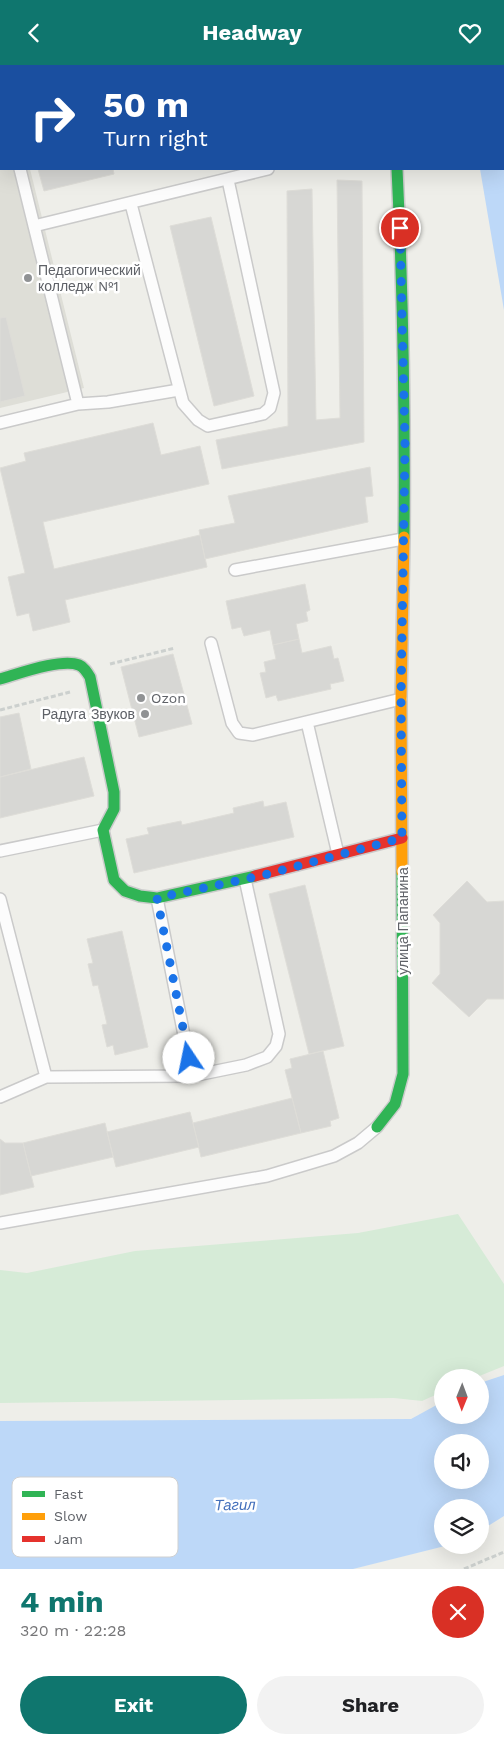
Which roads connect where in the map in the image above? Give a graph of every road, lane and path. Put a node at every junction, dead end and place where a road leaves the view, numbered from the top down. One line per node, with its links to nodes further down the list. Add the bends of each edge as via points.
1 (20, 170): 6 (lane)
2 (264, 170): 4 (lane)
3 (397, 170): 10 (street, улица Папанина, via 402,268)
4 (228, 179): 5 (lane); 7 (lane, via 274,393 270,408 263,414 208,426 190,413 182,403)
5 (131, 204): 6 (lane); 7 (lane)
6 (34, 226): 8 (lane)
7 (179, 390): 8 (lane)
8 (78, 405): 9 (lane)
9 (0, 423)
10 (404, 539): 11 (lane); 14 (street, улица Папанина)
11 (235, 570)
12 (211, 643): 15 (lane, via 232,723 239,733 253,735)
13 (0, 679): 16 (street, via 59,665 76,665 87,671 114,792 114,809)
14 (401, 699): 15 (lane); 17 (street, улица Папанина)
15 (307, 722): 19 (lane)
16 (103, 830): 18 (lane); 21 (street, via 114,880 125,891)
17 (402, 838): 19 (street); 26 (street, улица Папанина, via 403,1074 395,1104)
18 (0, 851)
19 (338, 856): 20 (street)
20 (245, 879): 21 (street); 23 (lane, via 279,1034 276,1046 267,1057 246,1065)
21 (157, 898): 23 (lane)
22 (0, 899): 24 (lane)
23 (192, 1076): 24 (lane)
24 (46, 1077): 25 (lane)
25 (0, 1097)
26 (377, 1127): 27 (lane, via 358,1143 334,1156 267,1176)
27 (0, 1223)
28 (504, 1552): 29 (path)
29 (464, 1569)

